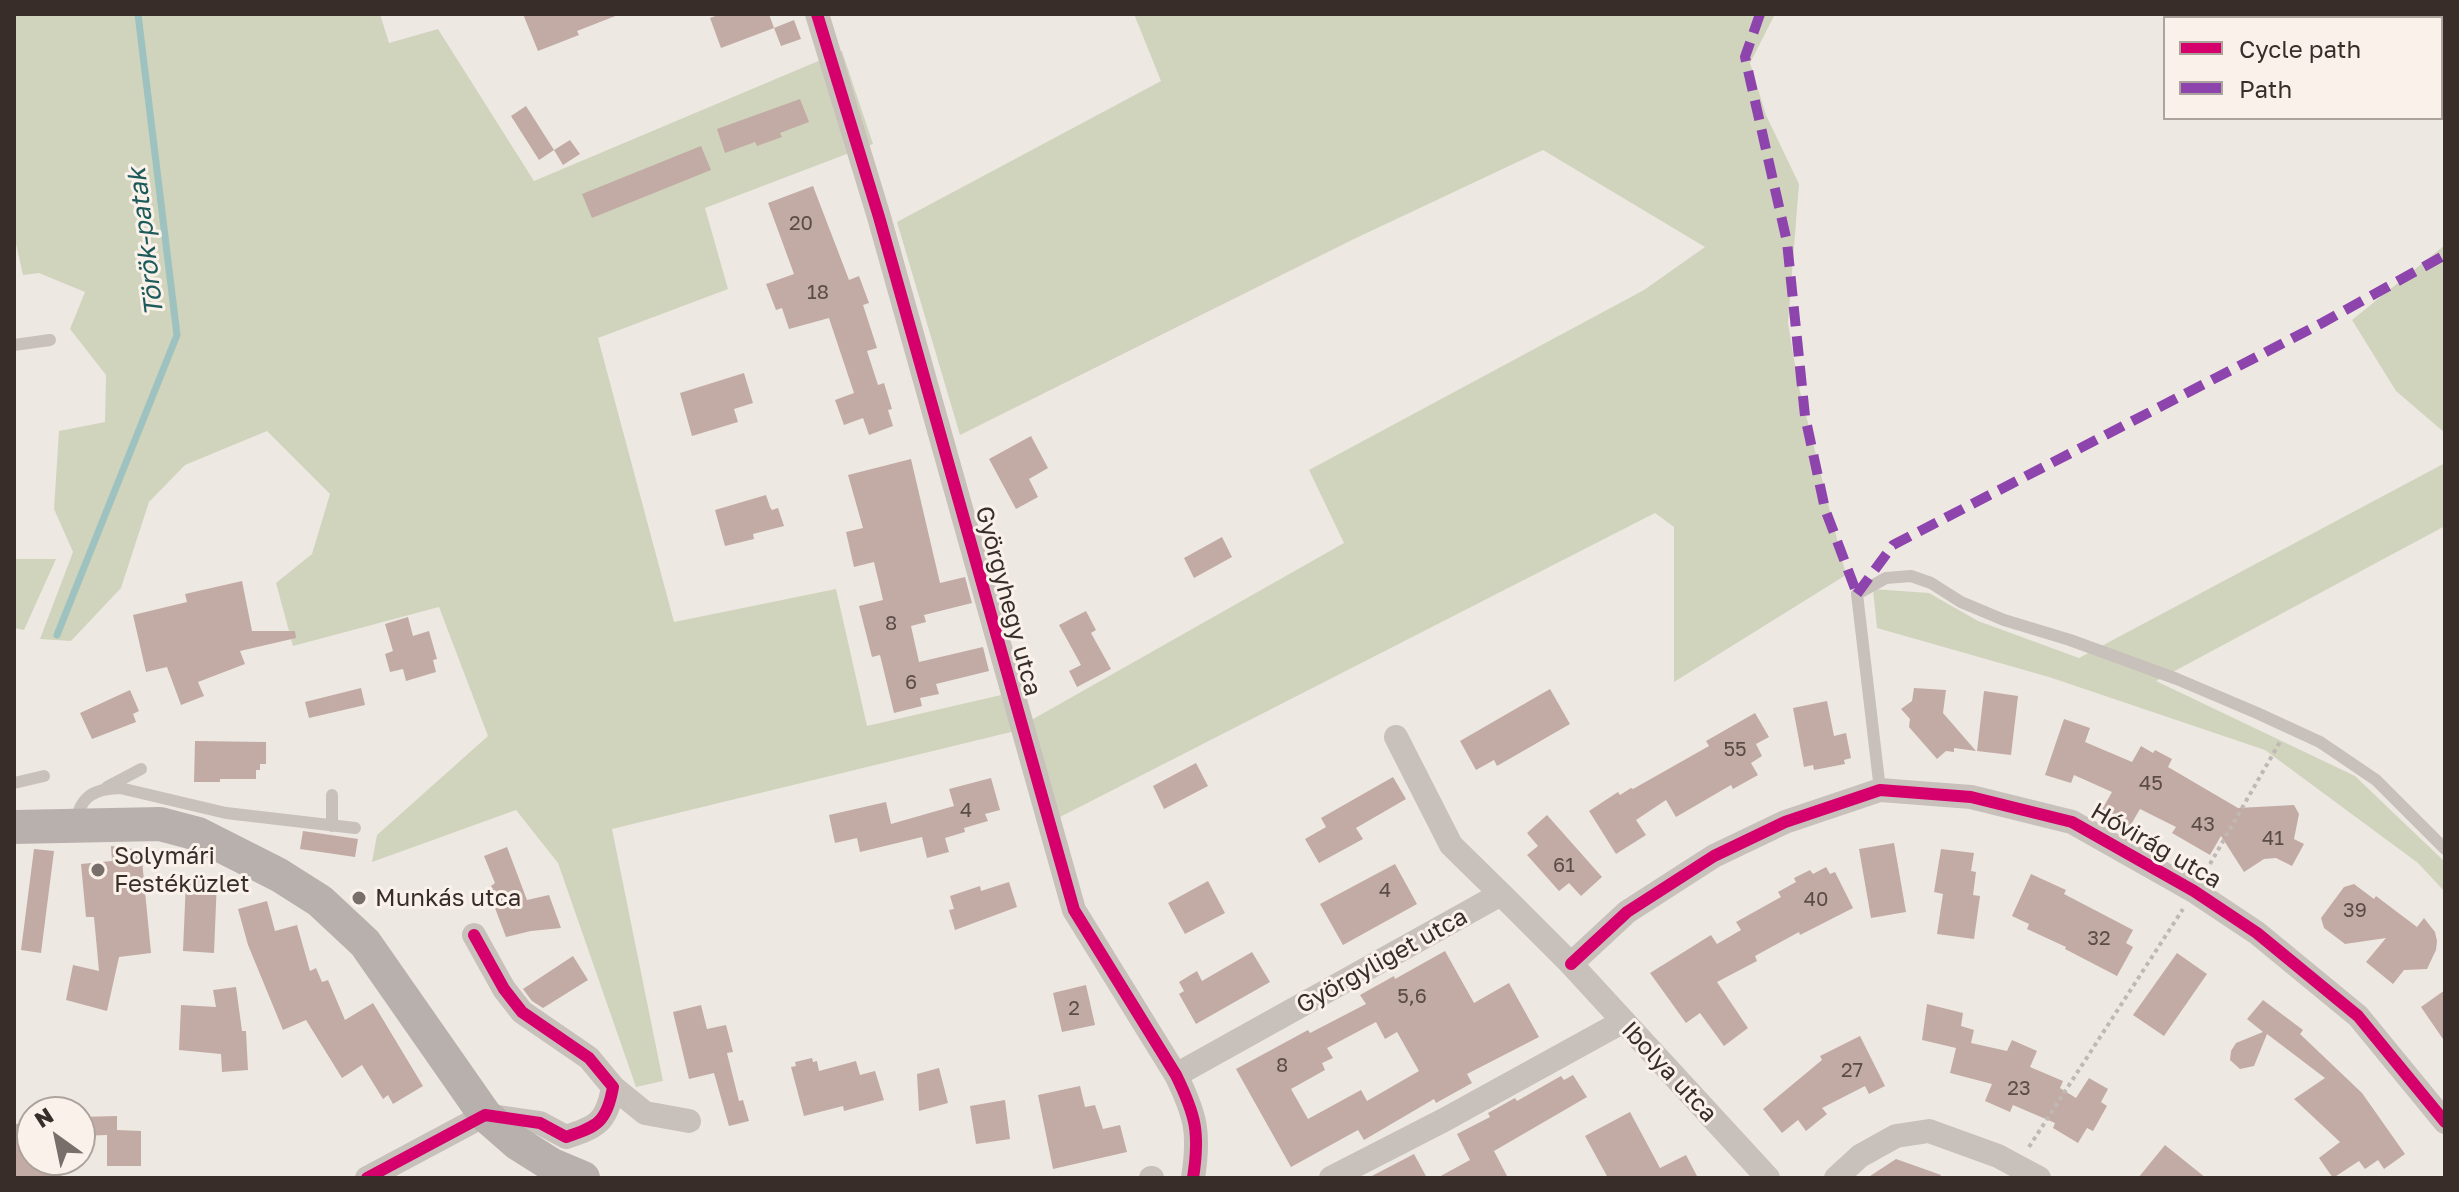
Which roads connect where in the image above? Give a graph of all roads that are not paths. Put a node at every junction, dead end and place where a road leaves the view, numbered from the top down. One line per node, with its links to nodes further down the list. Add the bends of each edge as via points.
1 (817, 14): 20 (street, Györgyhegy utca, via 1074,910)
2 (50, 340): 3 (lane)
3 (14, 345)
4 (1396, 737): 16 (street, via 1451,845)
5 (141, 769): 8 (lane)
6 (44, 776): 7 (lane)
7 (14, 783)
8 (104, 789): 11 (lane, via 78,807); 12 (lane, via 150,793 226,813)
9 (1880, 790): 15 (lane, via 1857,594 1886,578 1911,576 1975,608 2177,679 2320,742 2376,780); 18 (street, Hóvirág utca, via 1785,822 1714,856 1627,912); 24 (street, Hóvirág utca, via 1971,797 2072,822 2194,891 2257,933 2358,1016)
10 (332, 795): 12 (lane)
11 (75, 825): 13 (main road); 22 (main road, via 160,824 198,834 320,901 379,960)
12 (332, 826): 14 (lane)
13 (14, 827)
14 (355, 828)
15 (2445, 849)
16 (1501, 894): 18 (street); 20 (street, Györgyliget utca)
17 (474, 935): 21 (street, via 522,1012 589,1058)
18 (1571, 964): 19 (street, Ibolya utca)
19 (1622, 1022): 28 (street); 29 (street, Ibolya utca)
20 (1176, 1075): 27 (street, Györgyhegy utca, via 1196,1125)
21 (613, 1087): 22 (street, via 610,1105 595,1128 566,1137 540,1123); 23 (street, via 645,1113)
22 (485, 1115): 25 (street); 26 (main road, via 528,1150)
23 (689, 1121)
24 (2445, 1122)
25 (367, 1178)
26 (583, 1178)
27 (1193, 1178)
28 (1331, 1178)
29 (1768, 1178)
30 (1836, 1178): 31 (street, via 1860,1156 1896,1136 1929,1131)
31 (2039, 1178)

